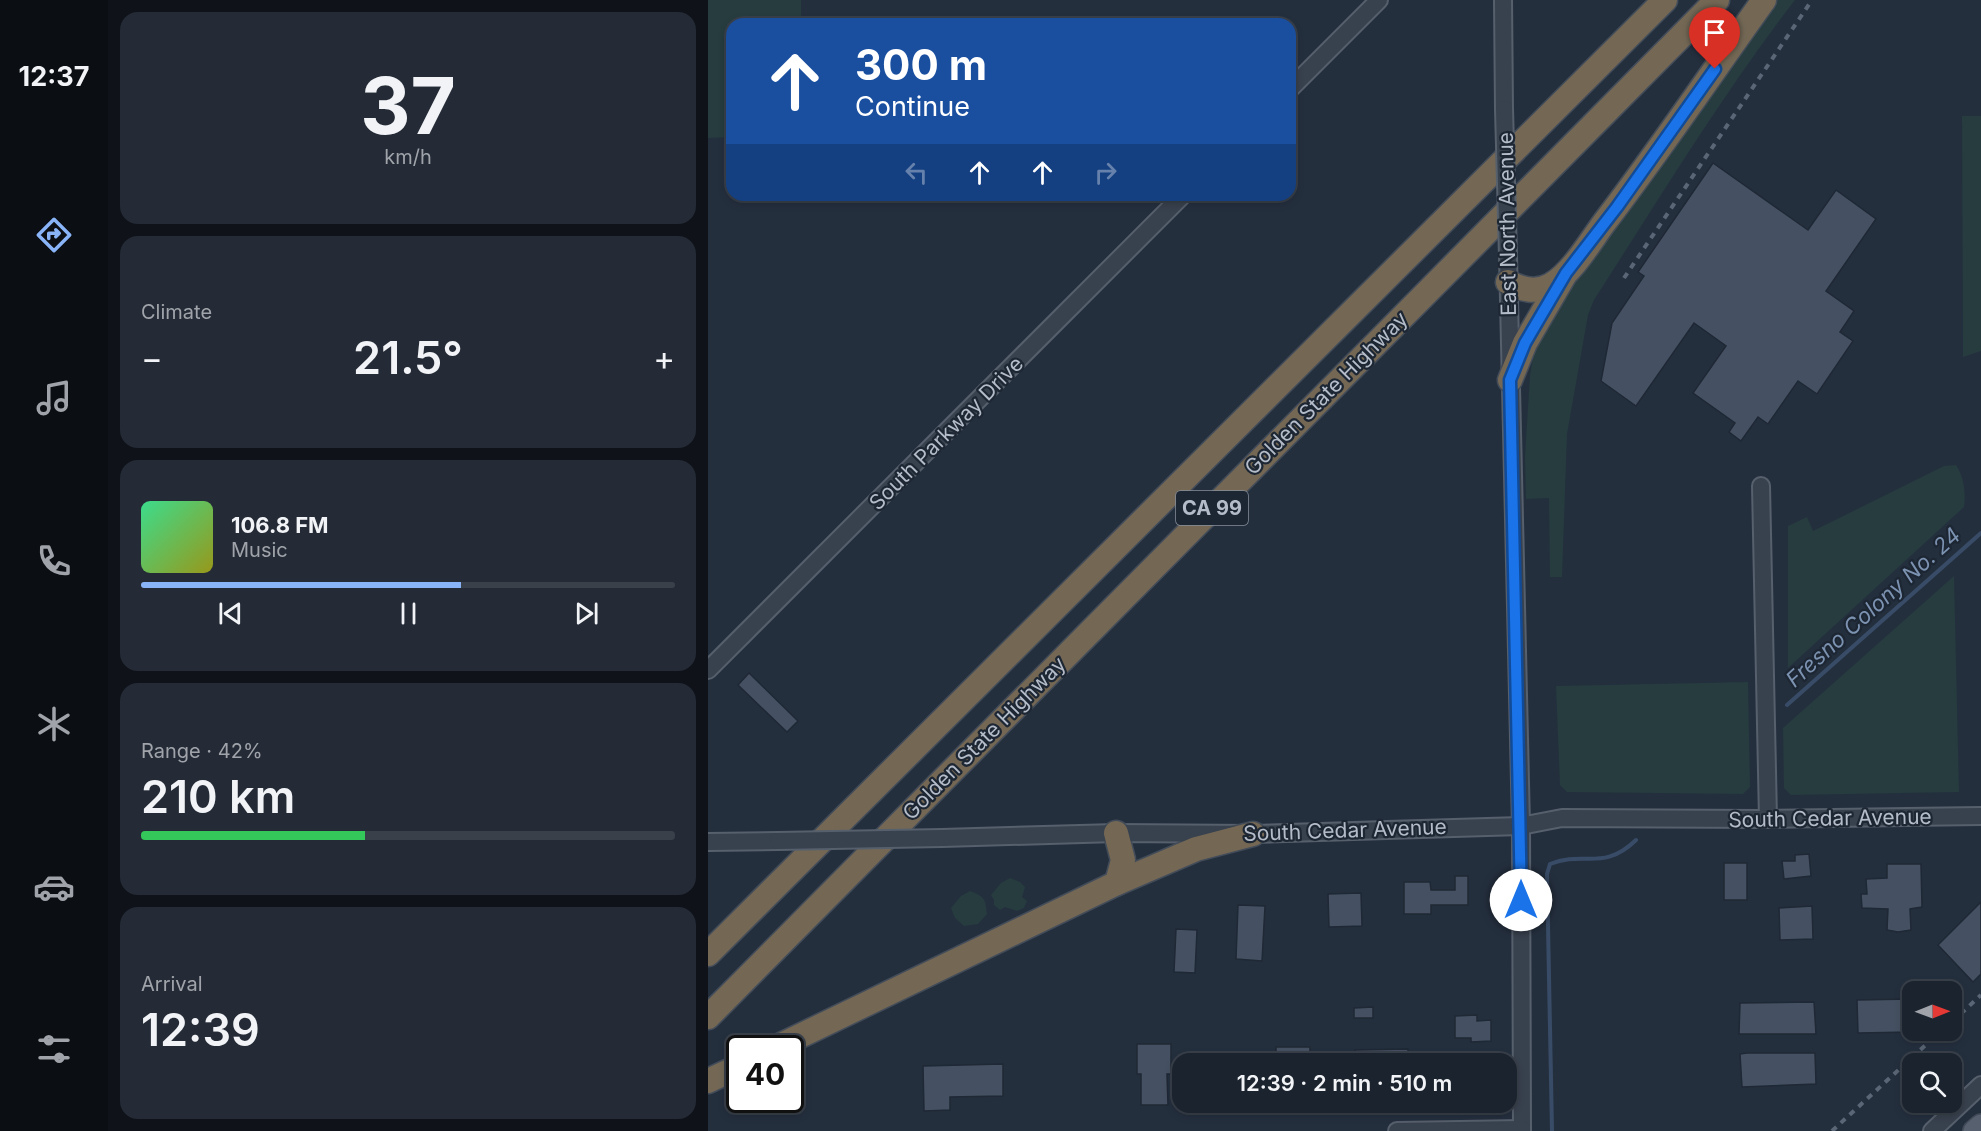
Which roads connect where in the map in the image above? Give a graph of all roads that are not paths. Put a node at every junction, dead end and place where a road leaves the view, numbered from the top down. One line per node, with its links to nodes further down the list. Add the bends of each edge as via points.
1 (1378, 0): 6 (street)
2 (1503, 0): 9 (street, East North Avenue, bridge)
3 (1665, 0): 20 (highway, Golden State Highway / CA 99)
4 (1716, 0): 21 (highway, Golden State Highway / CA 99)
5 (1764, 0): 8 (highway)
6 (1296, 83)
7 (1177, 201): 12 (street, South Parkway Drive)
8 (1566, 273): 9 (highway, via 1535,291 1519,289); 10 (highway, via 1525,343)
9 (1508, 282): 10 (street, East North Avenue)
10 (1510, 380): 15 (street, East North Avenue)
11 (1761, 486): 14 (street)
12 (708, 670)
13 (1981, 816): 14 (street, South Cedar Avenue)
14 (1768, 819): 15 (street, South Cedar Avenue, via 1562,818)
15 (1521, 826): 17 (street, South Cedar Avenue); 27 (street, East North Avenue)
16 (1116, 834): 17 (street, South Cedar Avenue); 18 (street, South Cedar Avenue, bridge); 19 (highway, via 1122,860)
17 (1253, 834): 19 (highway, via 1196,849)
18 (708, 842)
19 (1118, 883): 22 (highway)
20 (708, 954)
21 (708, 1017)
22 (802, 1035)
23 (726, 1073): 24 (highway)
24 (708, 1081)
25 (1981, 1085): 29 (street)
26 (1981, 1125): 30 (main road)
27 (1522, 1130): 28 (street)
28 (1397, 1131)
29 (1932, 1131)
30 (1974, 1131)

